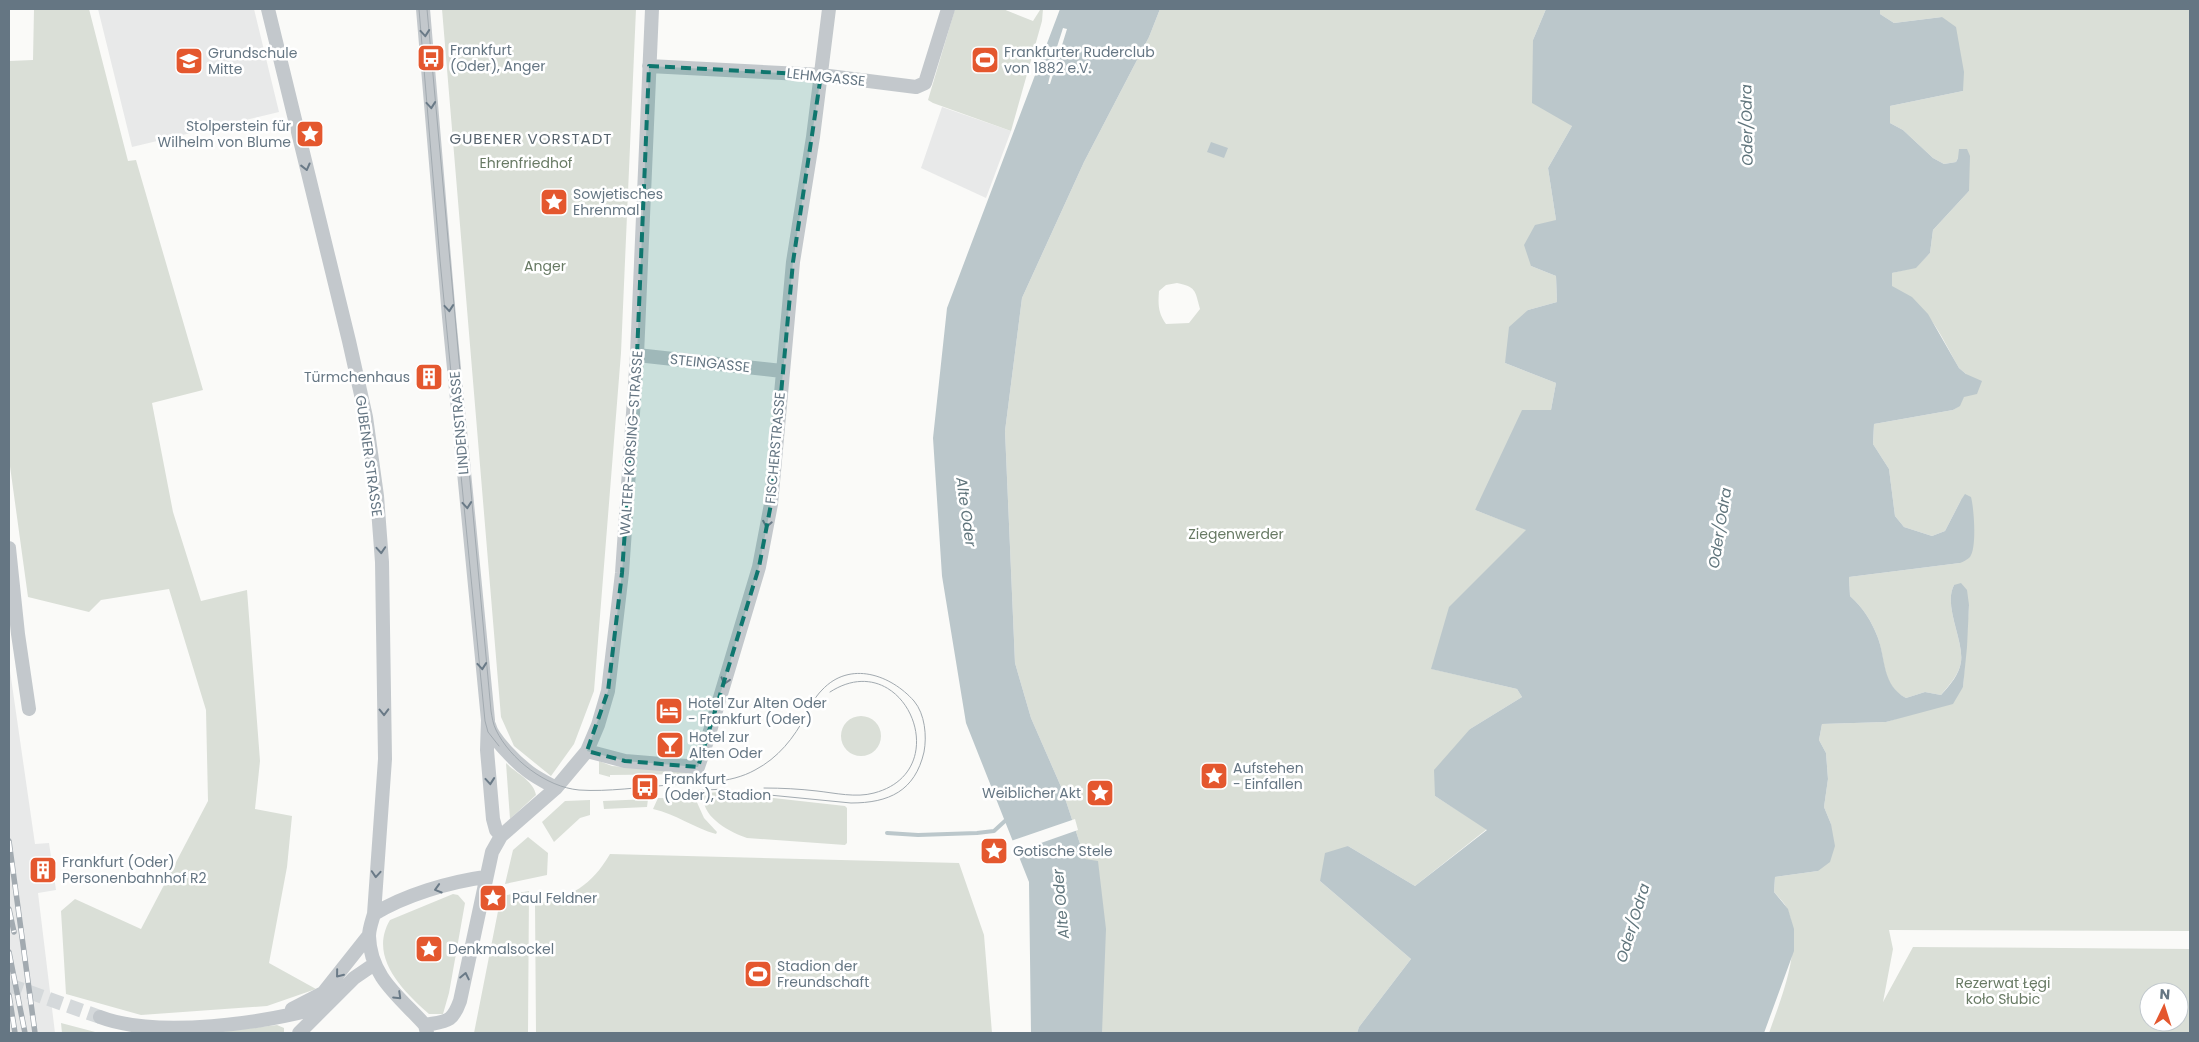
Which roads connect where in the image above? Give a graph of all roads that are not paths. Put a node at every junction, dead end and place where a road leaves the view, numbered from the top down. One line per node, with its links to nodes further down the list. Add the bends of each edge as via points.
1 (268, 9): 17 (street, GUBENER STRASSE, one-way to 17, via 348,335 366,417 377,496 382,562 385,758)
2 (423, 9): 12 (street, LINDENSTRASSE, one-way to 12)
3 (652, 9): 6 (street, WALTER-KORSING-STRASSE)
4 (829, 9): 7 (street, FISCHERSTRASSE)
5 (948, 9): 7 (street, LEHMGASSE, via 925,84 916,87)
6 (649, 66): 7 (street, LEHMGASSE); 8 (street, WALTER-KORSING-STRASSE)
7 (821, 75): 9 (street, FISCHERSTRASSE, via 793,262)
8 (637, 355): 9 (street, STEINGASSE); 13 (street, WALTER-KORSING-STRASSE, via 622,573 608,691)
9 (782, 371): 13 (street, FISCHERSTRASSE, one-way to 13, via 770,504 759,567 698,767 625,761)
10 (9, 548): 11 (street)
11 (28, 709)
12 (488, 720): 14 (street, via 490,730 528,772); 15 (street, LINDENSTRASSE, one-way to 15, via 493,820)
13 (587, 751): 14 (street, WALTER-KORSING-STRASSE)
14 (556, 788): 15 (street, WALTER-KORSING-STRASSE)
15 (501, 836): 16 (street, via 492,852)
16 (485, 877): 17 (street, one-way to 17, via 406,899); 23 (street, one-way to 16, via 460,1001)
17 (374, 914): 18 (street, GUBENER STRASSE)
18 (369, 935): 19 (street); 22 (street, one-way to 22, via 323,993)
19 (373, 965): 20 (street); 24 (street, one-way to 24, via 387,986)
20 (325, 1006): 22 (street); 25 (street)
21 (100, 1017): 22 (street, via 117,1024 146,1028)
22 (268, 1019)
23 (449, 1027): 24 (street)
24 (426, 1029)
25 (299, 1033)

